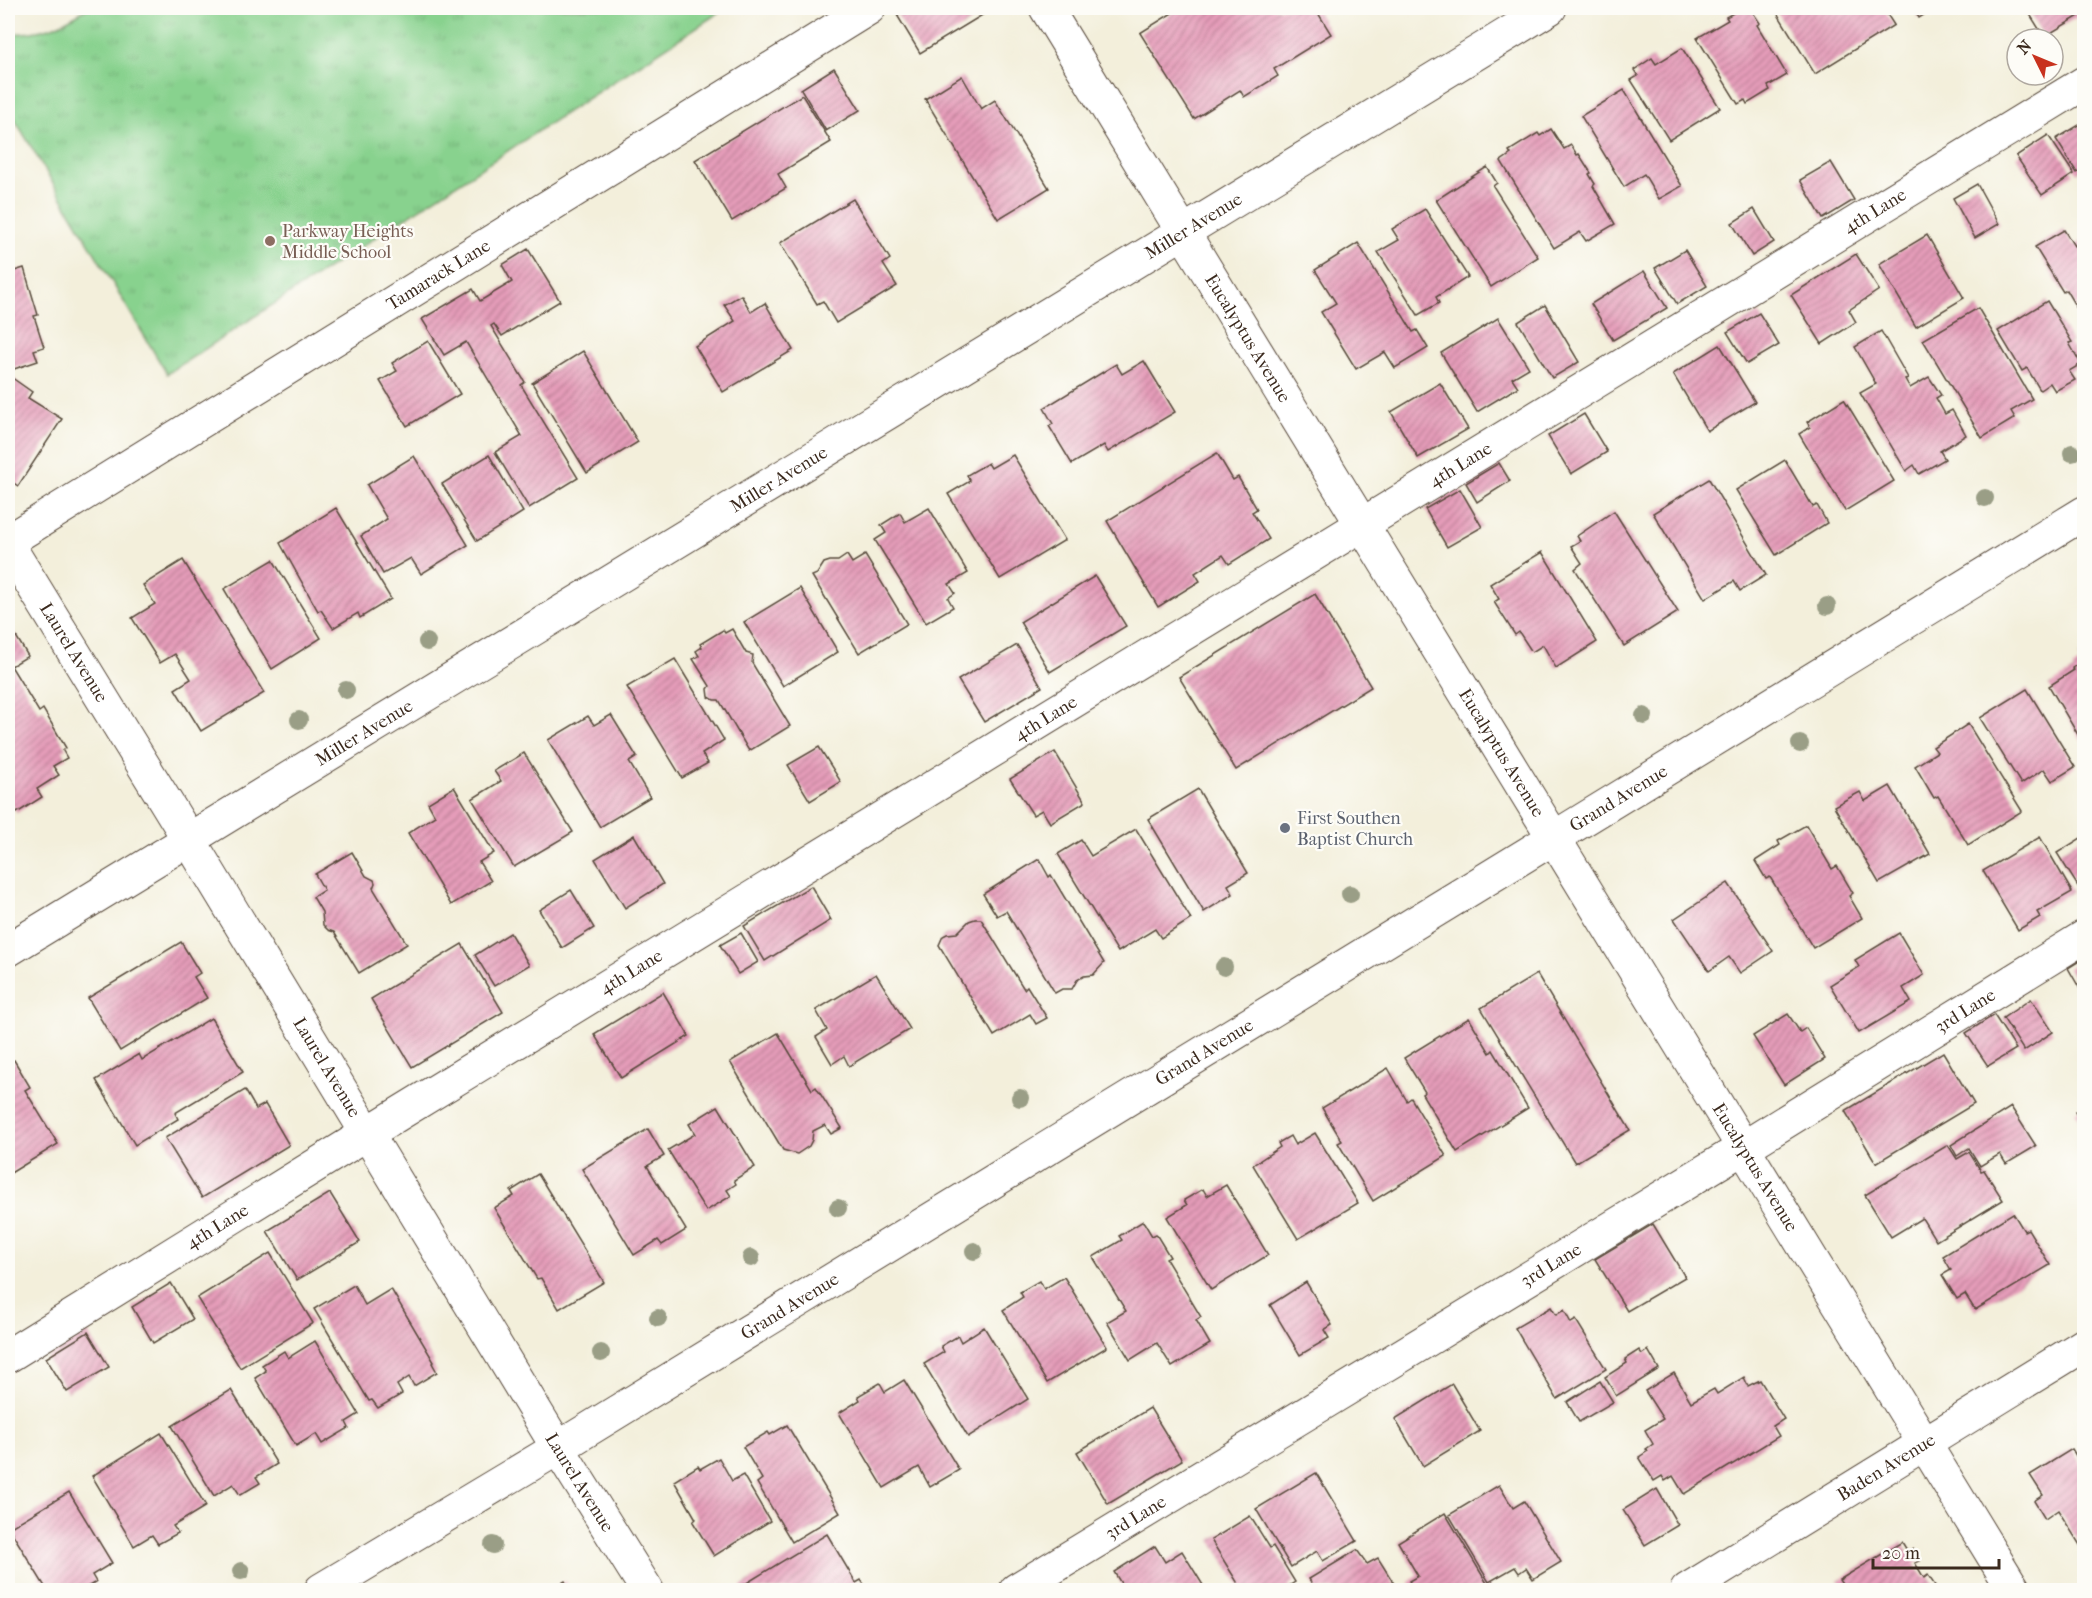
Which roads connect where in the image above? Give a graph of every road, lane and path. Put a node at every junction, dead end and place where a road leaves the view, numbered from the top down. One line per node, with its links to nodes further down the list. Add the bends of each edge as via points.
1 (869, 8): 8 (street, Tamarack Lane)
2 (1046, 8): 5 (street, Eucalyptus Avenue)
3 (1550, 8): 5 (street, Miller Avenue)
4 (2085, 83): 7 (street, 4th Lane)
5 (1184, 231): 7 (street, Eucalyptus Avenue); 9 (street, Miller Avenue)
6 (2085, 513): 10 (street, Grand Avenue)
7 (1362, 526): 10 (street, Eucalyptus Avenue); 13 (street, 4th Lane)
8 (8, 543): 9 (street, Laurel Avenue)
9 (189, 838): 12 (street, Miller Avenue); 13 (street, Laurel Avenue)
10 (1554, 839): 14 (street, Eucalyptus Avenue); 18 (street, Grand Avenue)
11 (2085, 937): 14 (street, 3rd Lane)
12 (8, 950)
13 (367, 1134): 16 (street, 4th Lane); 18 (street, Laurel Avenue)
14 (1743, 1148): 17 (street, Eucalyptus Avenue); 21 (street, 3rd Lane)
15 (2085, 1345): 17 (street, Baden Avenue)
16 (8, 1356)
17 (1924, 1443): 22 (street, Baden Avenue); 23 (street, Eucalyptus Avenue)
18 (558, 1448): 19 (street, Grand Avenue); 20 (street, Laurel Avenue)
19 (321, 1590)
20 (647, 1590)
21 (1016, 1590)
22 (1687, 1590)
23 (2014, 1590)

